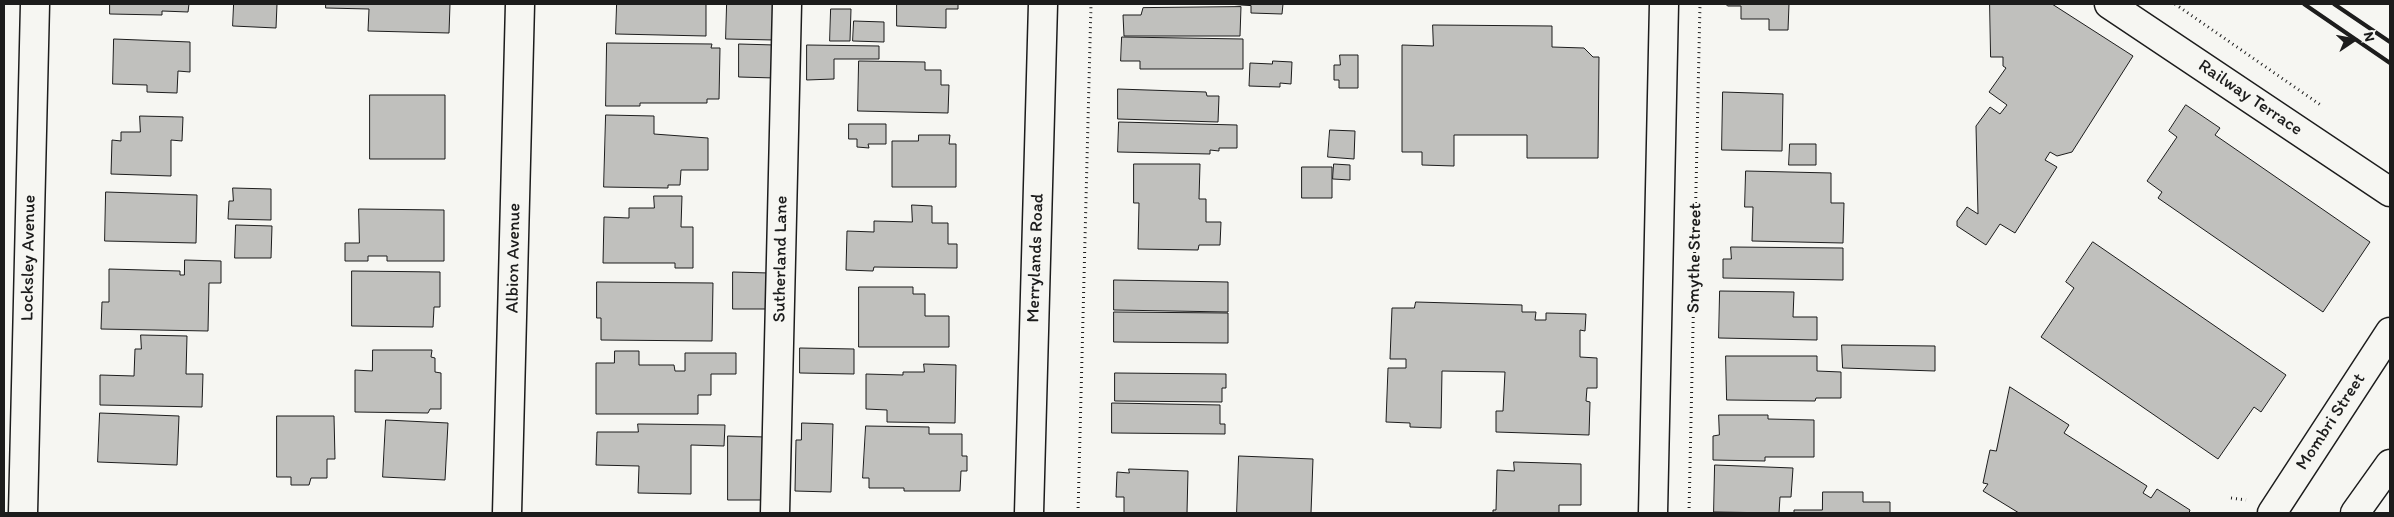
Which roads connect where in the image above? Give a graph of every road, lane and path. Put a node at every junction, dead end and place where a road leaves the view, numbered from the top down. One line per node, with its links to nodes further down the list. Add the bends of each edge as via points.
1 (35, 4): 16 (street, Locksley Avenue)
2 (520, 4): 17 (street, Albion Avenue)
3 (787, 4): 18 (street, Sutherland Lane)
4 (1043, 4): 19 (street, Merrylands Road)
5 (1091, 4): 20 (path)
6 (1664, 4): 21 (street, Smythe Street)
7 (1700, 4): 22 (path, Smythe Street)
8 (2109, 4): 11 (street, Railway Terrace)
9 (2175, 4): 10 (path)
10 (2328, 111)
11 (2390, 192)
12 (2390, 332): 23 (street, Mombri Street)
13 (2390, 464): 24 (street)
14 (2231, 498): 15 (path)
15 (2246, 500)
16 (24, 513)
17 (507, 513)
18 (775, 513)
19 (1029, 513)
20 (1078, 513)
21 (1653, 513)
22 (1689, 513)
23 (2272, 513)
24 (2355, 513)

